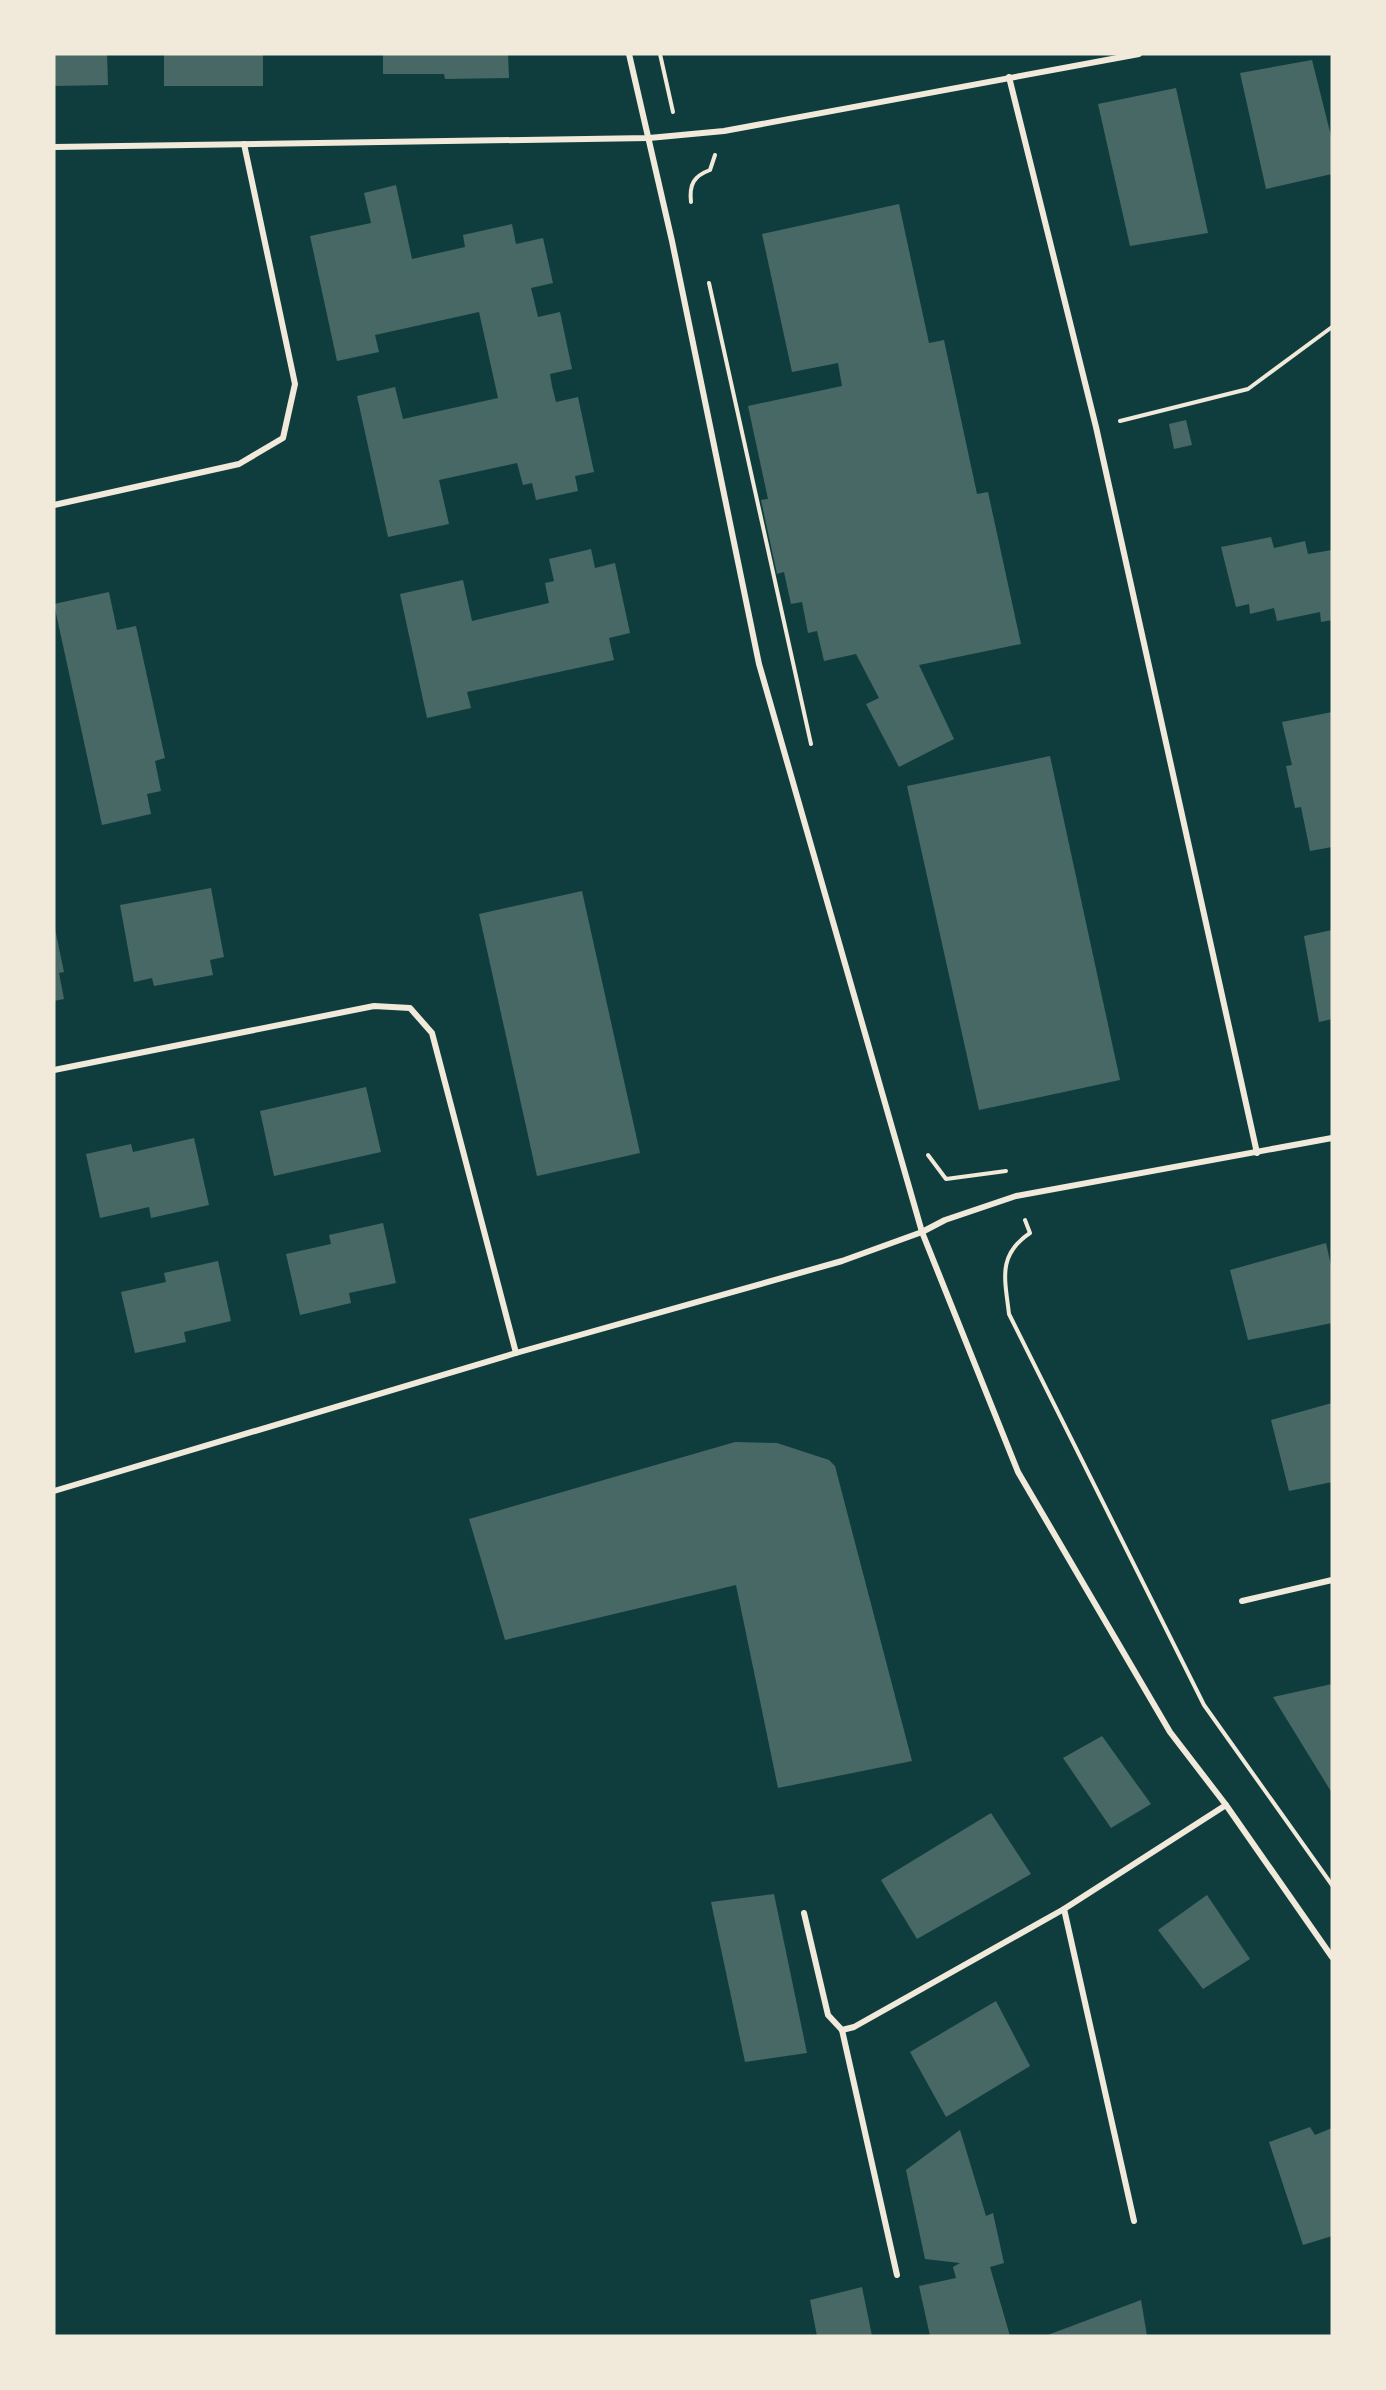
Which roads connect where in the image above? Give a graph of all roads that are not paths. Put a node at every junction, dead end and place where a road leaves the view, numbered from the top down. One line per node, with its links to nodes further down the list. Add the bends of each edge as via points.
1 (629, 54): 4 (street)
2 (1139, 54): 3 (street)
3 (1009, 76): 4 (street, via 724,131); 10 (street, via 1096,427)
4 (649, 138): 5 (street); 11 (street, via 759,664)
5 (244, 144): 6 (street); 7 (street, via 295,384 283,438 239,464)
6 (54, 147)
7 (54, 505)
8 (54, 1070): 12 (street, via 374,1006 410,1008 432,1033)
9 (1332, 1138): 10 (street)
10 (1257, 1153): 11 (street, via 1016,1196)
11 (922, 1232): 12 (street, via 842,1260); 16 (street, via 1018,1472 1170,1732)
12 (516, 1353): 13 (street)
13 (54, 1491)
14 (1332, 1580): 15 (street)
15 (1242, 1602)
16 (1226, 1805): 17 (street); 19 (street)
17 (1064, 1909): 20 (street, via 854,2027); 21 (street)
18 (804, 1913): 20 (street, via 828,2015)
19 (1332, 1957)
20 (842, 2030): 22 (street)
21 (1134, 2221)
22 (897, 2275)

